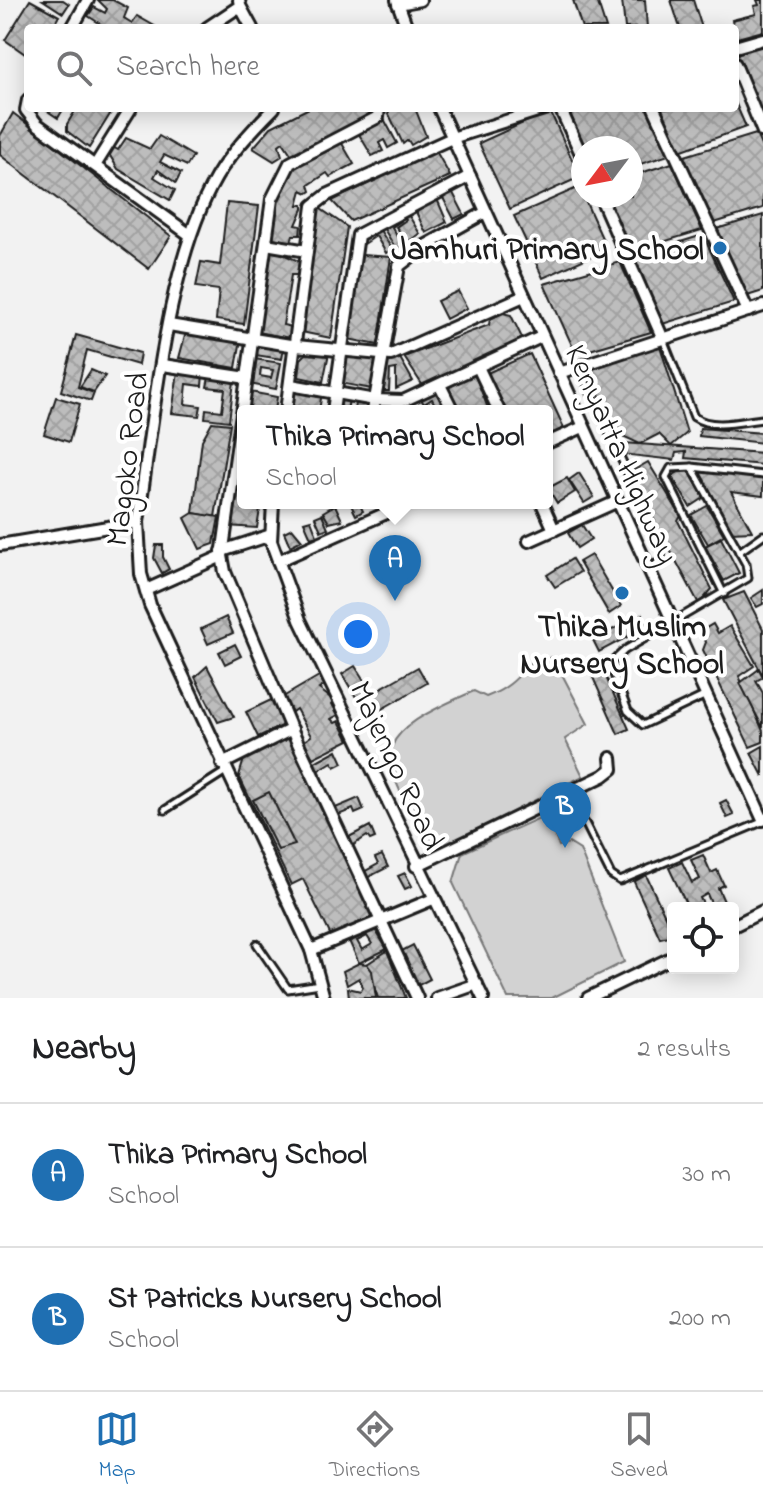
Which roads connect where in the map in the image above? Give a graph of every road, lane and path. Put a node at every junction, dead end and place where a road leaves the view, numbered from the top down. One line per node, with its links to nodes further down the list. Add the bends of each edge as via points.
1 (88, 0): 5 (street)
2 (420, 0): 3 (street)
3 (398, 2): 8 (street)
4 (240, 3): 6 (street); 7 (street)
5 (74, 24)
6 (212, 24)
7 (250, 24)
8 (406, 24)
9 (763, 39): 10 (street)
10 (739, 46)
11 (739, 74): 20 (street)
12 (29, 112): 23 (street)
13 (128, 112): 23 (street)
14 (271, 112): 27 (street, Magoko Road, via 222,168)
15 (379, 112): 28 (street, via 285,169 272,199)
16 (441, 112): 22 (street, Kenyatta Highway)
17 (534, 112): 22 (street)
18 (562, 112): 21 (street)
19 (656, 112): 32 (street)
20 (763, 132)
21 (573, 136)
22 (452, 138): 24 (street, Kenyatta Highway); 29 (street, via 318,201 311,214)
23 (96, 164): 27 (street)
24 (470, 176): 26 (street, Kenyatta Highway); 38 (street, via 358,235)
25 (605, 208): 36 (street)
26 (486, 212): 30 (street, Kenyatta Highway); 39 (street, via 399,266)
27 (190, 235): 33 (street, Magoko Road)
28 (266, 244): 29 (street); 35 (street)
29 (307, 251): 37 (street)
30 (524, 296): 34 (street, Kenyatta Highway); 39 (street, via 419,345)
31 (763, 306): 32 (street)
32 (748, 311): 36 (street)
33 (169, 325): 35 (street); 40 (street, Magoko Road)
34 (541, 337): 42 (street); 43 (street, Kenyatta Highway)
35 (254, 338): 37 (street); 44 (street)
36 (663, 339): 41 (street); 56 (lane, via 694,417 715,424)
37 (296, 346): 38 (street); 45 (street)
38 (341, 350): 39 (street); 47 (street)
39 (382, 355): 52 (street)
40 (163, 365): 44 (street); 66 (street, Magoko Road)
41 (578, 366): 43 (street); 75 (lane, via 662,548 661,558)
42 (478, 367): 46 (street); 55 (street)
43 (559, 373): 57 (street, Kenyatta Highway)
44 (247, 378): 48 (street)
45 (291, 385): 47 (street); 49 (street)
46 (440, 385): 53 (street); 54 (street)
47 (335, 393): 50 (street); 51 (street)
48 (243, 405)
49 (287, 405)
50 (334, 405)
51 (371, 405)
52 (374, 405)
53 (407, 405)
54 (450, 405)
55 (496, 405)
56 (763, 419)
57 (583, 427): 58 (street); 62 (street, Kenyatta Highway)
58 (553, 440)
59 (237, 448): 73 (street)
60 (692, 467): 61 (lane); 72 (lane); 77 (lane, via 671,468 666,477)
61 (763, 475)
62 (616, 502): 67 (street); 75 (street, Kenyatta Highway)
63 (273, 509): 68 (street, Majengo Road)
64 (395, 509): 74 (street)
65 (545, 509): 67 (street)
66 (138, 522): 71 (street); 76 (street, Magoko Road)
67 (554, 530): 70 (street)
68 (271, 535): 73 (street); 74 (street, Majengo Road)
69 (763, 535): 72 (lane)
70 (529, 541)
71 (0, 545)
72 (739, 552): 77 (lane, via 748,578)
73 (222, 553): 76 (street); 80 (street, via 225,572)
74 (278, 561): 86 (street, Majengo Road, via 300,620)
75 (648, 573): 78 (street, Kenyatta Highway)
76 (146, 590): 82 (street, Magoko Road)
77 (724, 594): 78 (lane)
78 (671, 623): 79 (street, Kenyatta Highway); 79 (lane, via 613,658 612,677 628,711 643,725)
79 (704, 696): 84 (street, Kenyatta Highway)
80 (292, 729): 82 (street); 89 (street)
81 (611, 758): 86 (street, via 612,769 603,776)
82 (224, 768): 83 (lane); 92 (street, Magoko Road)
83 (165, 810)
84 (763, 821): 85 (lane, via 620,881 611,875)
85 (585, 823)
86 (416, 866): 87 (street, Majengo Road)
87 (433, 899): 89 (street); 95 (street, Majengo Road)
88 (763, 911): 90 (street)
89 (380, 920): 92 (street); 97 (street)
90 (739, 923)
91 (257, 944): 94 (lane, via 288,989)
92 (311, 950): 94 (street, Magoko Road)
93 (667, 960): 100 (street)
94 (321, 984): 96 (street, Magoko Road)
95 (477, 984): 98 (street); 99 (street, Majengo Road)
96 (324, 998)
97 (417, 998)
98 (437, 998)
99 (483, 998)
100 (588, 998)

